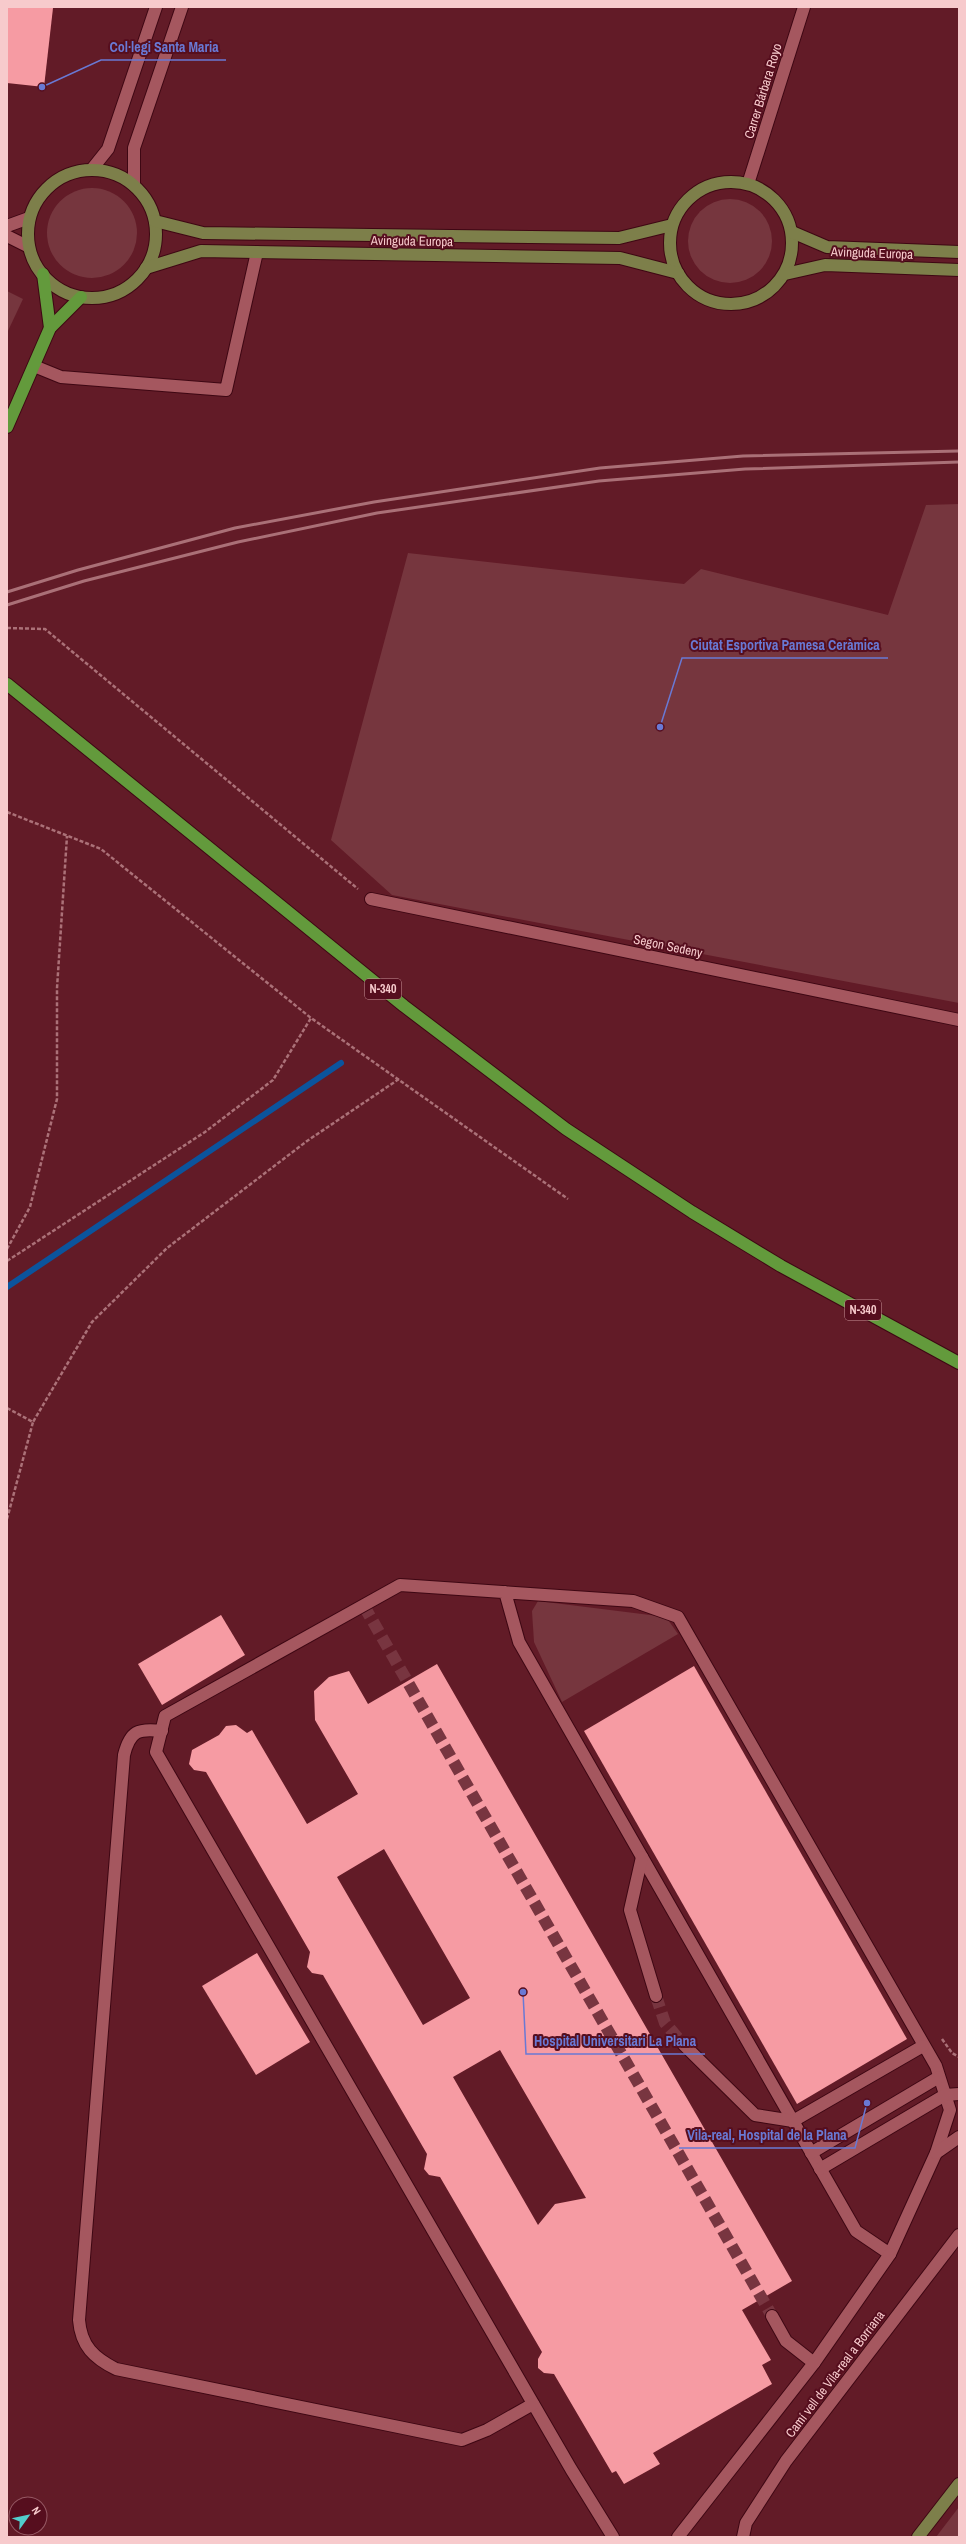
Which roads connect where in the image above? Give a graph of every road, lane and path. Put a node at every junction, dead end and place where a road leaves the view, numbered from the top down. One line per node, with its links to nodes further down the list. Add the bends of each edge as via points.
1 (156, 7): 4 (street, via 108,149)
2 (182, 7): 6 (street, via 134,148)
3 (804, 7): 5 (street, Carrer Bárbara Royo)
4 (92, 169): 6 (main road, via 122,176); 7 (main road, via 71,172 52,183 38,198)
5 (748, 184): 9 (main road, via 729,181 710,185 694,194 685,203); 11 (main road, via 764,191 777,202 787,216)
6 (134, 185): 8 (main road, via 148,201)
7 (29, 218): 10 (street); 13 (main road)
8 (155, 221): 9 (main road, Avinguda Europa, via 203,233 619,238); 16 (main road, via 155,243)
9 (672, 225): 18 (main road, via 670,242 672,258)
10 (7, 226)
11 (792, 232): 15 (main road, Avinguda Europa, via 827,247); 20 (main road, via 790,261)
12 (7, 236): 13 (street)
13 (29, 247): 19 (main road, via 34,262)
14 (257, 252): 16 (main road, Avinguda Europa, via 201,251); 18 (main road, Avinguda Europa, via 620,258); 23 (street, via 226,390 61,376)
15 (959, 252)
16 (146, 268): 21 (main road, via 134,282 119,292 100,298)
17 (959, 270): 20 (main road, Avinguda Europa, via 825,265)
18 (678, 273): 20 (main road, via 689,288 704,298 722,304 740,304 758,298 773,288)
19 (42, 274): 21 (main road, via 67,293); 22 (highway)
20 (785, 274)
21 (81, 297): 22 (highway)
22 (50, 328): 23 (highway)
23 (34, 366): 24 (highway)
24 (7, 427)
25 (7, 628): 29 (path, via 45,629)
26 (7, 684): 36 (highway, N-340, via 404,1006 566,1129 780,1266)
27 (7, 812): 28 (path)
28 (67, 836): 30 (path, via 101,849); 34 (path, via 57,988 57,1099 30,1207)
29 (371, 899): 31 (street, Segon Sedeny)
30 (312, 1018): 32 (path); 35 (path, via 273,1080 205,1132)
31 (959, 1020)
32 (399, 1080): 33 (path); 40 (path, via 307,1141 167,1248 92,1322)
33 (568, 1199)
34 (7, 1249)
35 (7, 1261)
36 (946, 1355): 37 (highway, N-340); 38 (highway)
37 (959, 1359)
38 (959, 1363)
39 (7, 1408): 40 (path)
40 (33, 1422): 41 (path)
41 (7, 1519)
42 (505, 1592): 43 (street, via 400,1586 165,1716); 44 (street, via 519,1642); 47 (street, via 633,1600 678,1617)
43 (162, 1731): 60 (street, via 156,1752); 60 (street, via 147,1729 134,1734 128,1740 124,1755 79,2320 80,2335 89,2351 116,2369 462,2440 487,2430)
44 (642, 1857): 45 (street, via 630,1910); 51 (street)
45 (656, 1996)
46 (683, 2044): 51 (street, via 755,2115)
47 (924, 2046): 48 (street); 51 (street)
48 (939, 2077): 50 (street); 53 (street)
49 (959, 2094): 50 (street)
50 (945, 2095): 54 (street, via 950,2110); 55 (street)
51 (793, 2120): 53 (street)
52 (959, 2137): 54 (street)
53 (811, 2153): 55 (street)
54 (936, 2153): 57 (street)
55 (820, 2169): 57 (street, via 856,2231)
56 (959, 2235): 64 (street, Camí vell de Vila-real a Borriana, via 786,2461 746,2524)
57 (890, 2254): 59 (street)
58 (772, 2316): 59 (street, via 786,2341)
59 (814, 2363): 63 (street)
60 (533, 2404): 62 (street)
61 (959, 2484): 65 (main road)
62 (613, 2537)
63 (678, 2537)
64 (743, 2537)
65 (918, 2537)

